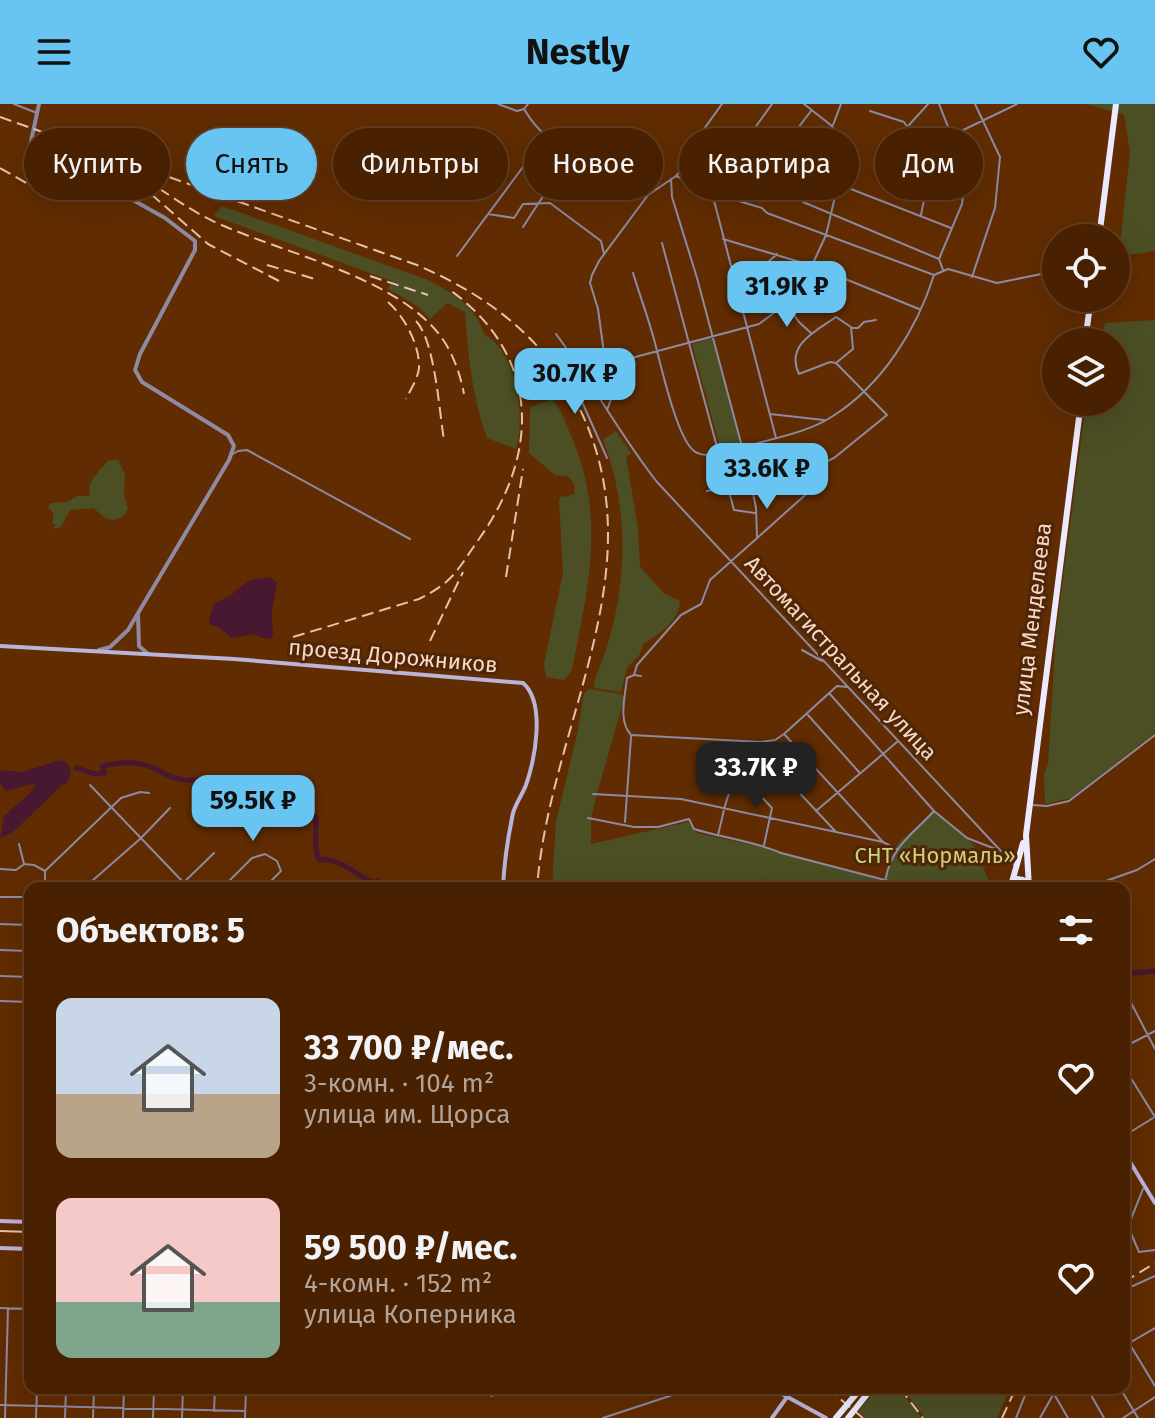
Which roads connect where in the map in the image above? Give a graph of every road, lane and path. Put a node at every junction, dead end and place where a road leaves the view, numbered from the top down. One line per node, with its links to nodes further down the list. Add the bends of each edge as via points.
1 (14, 104): 17 (street)
2 (39, 104): 17 (street)
3 (498, 104): 14 (street)
4 (528, 104): 14 (street)
5 (722, 104): 26 (street)
6 (772, 104): 21 (street)
7 (804, 104): 15 (street)
8 (841, 104): 19 (street)
9 (928, 104): 20 (street)
10 (939, 104): 23 (street)
11 (975, 104): 18 (street)
12 (1017, 104): 18 (street)
13 (1118, 104): 41 (highway)
14 (524, 109): 36 (street, via 549,138 589,149 589,155 564,170)
15 (812, 110): 19 (street); 22 (street)
16 (870, 111): 20 (street)
17 (38, 113): 80 (street, via 30,146 33,155 115,190 195,241 135,370 142,382 228,435 234,446)
18 (983, 121): 24 (street); 57 (street, via 1000,157 995,208)
19 (832, 126)
20 (908, 126)
21 (755, 128)
22 (797, 128)
23 (948, 128)
24 (968, 128)
25 (524, 166): 38 (street)
26 (676, 176): 27 (street); 28 (street)
27 (679, 177)
28 (671, 179): 48 (street, via 648,195); 66 (street)
29 (859, 192): 40 (street)
30 (713, 200): 45 (street)
31 (737, 200): 37 (street)
32 (804, 200): 39 (street)
33 (834, 200): 39 (street)
34 (924, 200): 40 (street)
35 (962, 200): 43 (street)
36 (540, 202): 38 (street, via 523,204 514,218); 42 (street); 48 (street, via 550,203 591,232 601,241)
37 (745, 202): 44 (street)
38 (488, 214): 49 (street)
39 (830, 215): 44 (street); 50 (street)
40 (921, 216): 43 (street)
41 (1103, 224)
42 (523, 227)
43 (951, 228): 50 (street)
44 (826, 235): 51 (street); 55 (street)
45 (722, 239): 47 (street); 58 (street)
46 (662, 243): 67 (street)
47 (777, 254): 51 (street); 58 (street)
48 (604, 255): 70 (street, via 590,283)
49 (457, 256)
50 (939, 259): 52 (street)
51 (814, 262): 56 (street)
52 (943, 270): 55 (street); 57 (street)
53 (633, 273): 68 (street)
54 (1042, 274): 57 (street, via 997,283)
55 (934, 275): 60 (street)
56 (822, 277): 59 (street); 60 (street, via 838,276)
57 (972, 277)
58 (738, 290): 63 (street)
59 (787, 304): 63 (street); 64 (street)
60 (921, 309): 72 (street, via 905,340)
61 (876, 320): 62 (street)
62 (851, 327): 64 (street, via 836,317); 69 (street, via 853,349)
63 (746, 328): 66 (street); 74 (street)
64 (811, 333): 69 (street, via 796,352 799,374)
65 (556, 334): 71 (street, Автомагистральная улица)
66 (712, 337): 67 (street); 78 (street)
67 (690, 343): 68 (street); 79 (street)
68 (656, 352): 70 (street); 79 (street, via 692,450)
69 (836, 363): 72 (street)
70 (606, 368): 73 (street, via 613,394)
71 (583, 371): 73 (street, Автомагистральная улица); 81 (street, via 579,395)
72 (863, 390): 76 (street); 83 (street, via 887,415 860,439 823,463)
73 (607, 411): 89 (street, Автомагистральная улица, via 657,482)
74 (769, 414): 76 (street); 77 (street)
75 (1078, 416): 115 (highway, улица Менделеева)
76 (826, 420): 77 (street)
77 (776, 438): 78 (street)
78 (742, 447): 79 (street); 83 (street)
79 (719, 453): 84 (street)
80 (231, 456): 88 (street, via 247,450); 90 (street)
81 (607, 458)
82 (822, 480): 87 (street)
83 (750, 481): 84 (street); 86 (street)
84 (728, 487): 85 (street); 86 (street, via 734,510)
85 (707, 491)
86 (757, 513): 87 (street)
87 (757, 537): 89 (street)
88 (410, 539)
89 (731, 563): 95 (street, Автомагистральная улица); 96 (street, via 710,580 701,604 681,615)
90 (138, 613): 93 (street, via 120,640); 94 (street, via 139,646)
91 (0, 646): 93 (main road, проезд Дорожников)
92 (802, 650): 95 (street)
93 (96, 651): 94 (main road, проезд Дорожников)
94 (152, 655): 145 (main road, проезд Дорожников, via 523,683 533,699 536,735 526,784 514,810)
95 (824, 661): 98 (street, Автомагистральная улица)
96 (634, 675): 97 (street); 102 (street, via 627,678 623,719)
97 (641, 676)
98 (849, 688): 99 (street, via 837,686); 104 (street, Автомагистральная улица)
99 (829, 693): 100 (street); 106 (street)
100 (806, 713): 101 (street); 108 (street)
101 (784, 734): 105 (street); 111 (street)
102 (631, 735): 105 (street); 114 (street)
103 (1155, 735): 115 (street, via 1069,801)
104 (898, 741): 106 (street); 131 (street, Автомагистральная улица)
105 (761, 742): 107 (street)
106 (883, 754): 108 (street); 120 (street)
107 (764, 755): 109 (street); 119 (street)
108 (860, 773): 111 (street)
109 (741, 775): 117 (street); 121 (street, via 772,808)
110 (90, 785): 116 (street)
111 (838, 792): 119 (street); 127 (street)
112 (149, 793): 116 (street, via 126,796)
113 (593, 794): 114 (street)
114 (627, 795): 117 (street); 123 (street)
115 (1028, 805): 138 (highway, улица Менделеева); 138 (highway, улица Менделеева)
116 (112, 807): 126 (street); 136 (street)
117 (725, 807): 121 (street); 125 (street)
118 (170, 808): 126 (street)
119 (816, 811): 124 (street)
120 (934, 811): 130 (street); 131 (street, via 967,838)
121 (770, 817): 124 (street); 129 (street)
122 (588, 818): 123 (street)
123 (625, 825): 125 (street, via 658,827 689,819 694,829)
124 (837, 833): 127 (street)
125 (718, 836): 129 (street)
126 (140, 839): 140 (street); 141 (street)
127 (883, 842): 130 (street)
128 (19, 844): 134 (street)
129 (764, 846): 137 (street)
130 (896, 849): 137 (street)
131 (1000, 851): 138 (street, Автомагистральная улица)
132 (214, 853): 142 (street)
133 (1155, 859): 147 (street)
134 (24, 864): 135 (street, via 16,870); 136 (street)
135 (0, 869)
136 (45, 871): 139 (street)
137 (885, 879): 146 (street)
138 (1024, 879)
139 (47, 882)
140 (91, 882)
141 (183, 882)
142 (185, 882)
143 (228, 882): 144 (street, via 256,855 265,854 281,871)
144 (270, 882)
145 (504, 882)
146 (895, 882)
147 (1103, 882)
148 (0, 897): 149 (street)
149 (24, 897)
150 (0, 924): 151 (street)
151 (24, 925)
152 (0, 950): 153 (street)
153 (24, 951)
154 (0, 976): 155 (street)
155 (24, 977)
156 (0, 1001): 157 (street)
157 (24, 1002)
158 (1130, 1004): 160 (street)
159 (1155, 1031): 160 (street)
160 (1147, 1035): 161 (street); 162 (street)
161 (1130, 1044)
162 (1155, 1049)
163 (1130, 1077): 164 (street)
164 (1155, 1117): 165 (street)
165 (1130, 1132)
166 (1130, 1162): 167 (main road)
167 (1144, 1186): 168 (main road); 171 (street)
168 (1155, 1203)
169 (0, 1221): 170 (main road)
170 (24, 1222)
171 (1130, 1222)
172 (1130, 1230): 173 (street)
173 (1133, 1243): 174 (street); 177 (street, via 1139,1252)
174 (1130, 1244)
175 (0, 1248): 176 (main road)
176 (24, 1249)
177 (1155, 1250)
178 (1155, 1276): 179 (street)
179 (1130, 1287)
180 (0, 1308): 181 (street)
181 (8, 1308): 182 (street); 209 (street)
182 (24, 1309)
183 (1155, 1330): 184 (street)
184 (1130, 1342)
185 (1130, 1345): 186 (street)
186 (1155, 1386)
187 (37, 1394): 210 (street)
188 (66, 1394): 211 (street)
189 (94, 1394): 212 (street)
190 (124, 1394): 213 (street)
191 (154, 1394): 214 (street)
192 (183, 1394): 215 (street)
193 (215, 1394): 216 (street)
194 (246, 1394): 217 (street)
195 (497, 1394): 205 (street)
196 (676, 1394): 227 (street)
197 (782, 1394): 206 (main road)
198 (856, 1394): 230 (highway, bridge)
199 (867, 1394): 231 (highway, bridge)
200 (1026, 1394): 232 (street)
201 (1053, 1394): 233 (street)
202 (1055, 1394): 234 (street)
203 (1090, 1394): 235 (street)
204 (1124, 1394): 218 (street)
205 (491, 1396)
206 (787, 1397): 228 (main road); 229 (main road)
207 (1155, 1397): 218 (street)
208 (0, 1405): 209 (street)
209 (5, 1405): 210 (street); 219 (street)
210 (36, 1406): 211 (street); 220 (street)
211 (65, 1408): 212 (street); 221 (street)
212 (94, 1409): 213 (street); 222 (street)
213 (124, 1409): 214 (street); 223 (street)
214 (154, 1410): 215 (street); 224 (street)
215 (182, 1411): 216 (street); 225 (street)
216 (214, 1411): 217 (street)
217 (245, 1411): 226 (street)
218 (1134, 1411): 236 (street); 237 (street)
219 (5, 1418)
220 (36, 1418)
221 (65, 1418)
222 (93, 1418)
223 (123, 1418)
224 (153, 1418)
225 (182, 1418)
226 (245, 1418)
227 (603, 1418)
228 (772, 1418)
229 (826, 1418)
230 (836, 1418)
231 (848, 1418)
232 (1016, 1418)
233 (1040, 1418)
234 (1068, 1418)
235 (1104, 1418)
236 (1123, 1418)
237 (1138, 1418)

